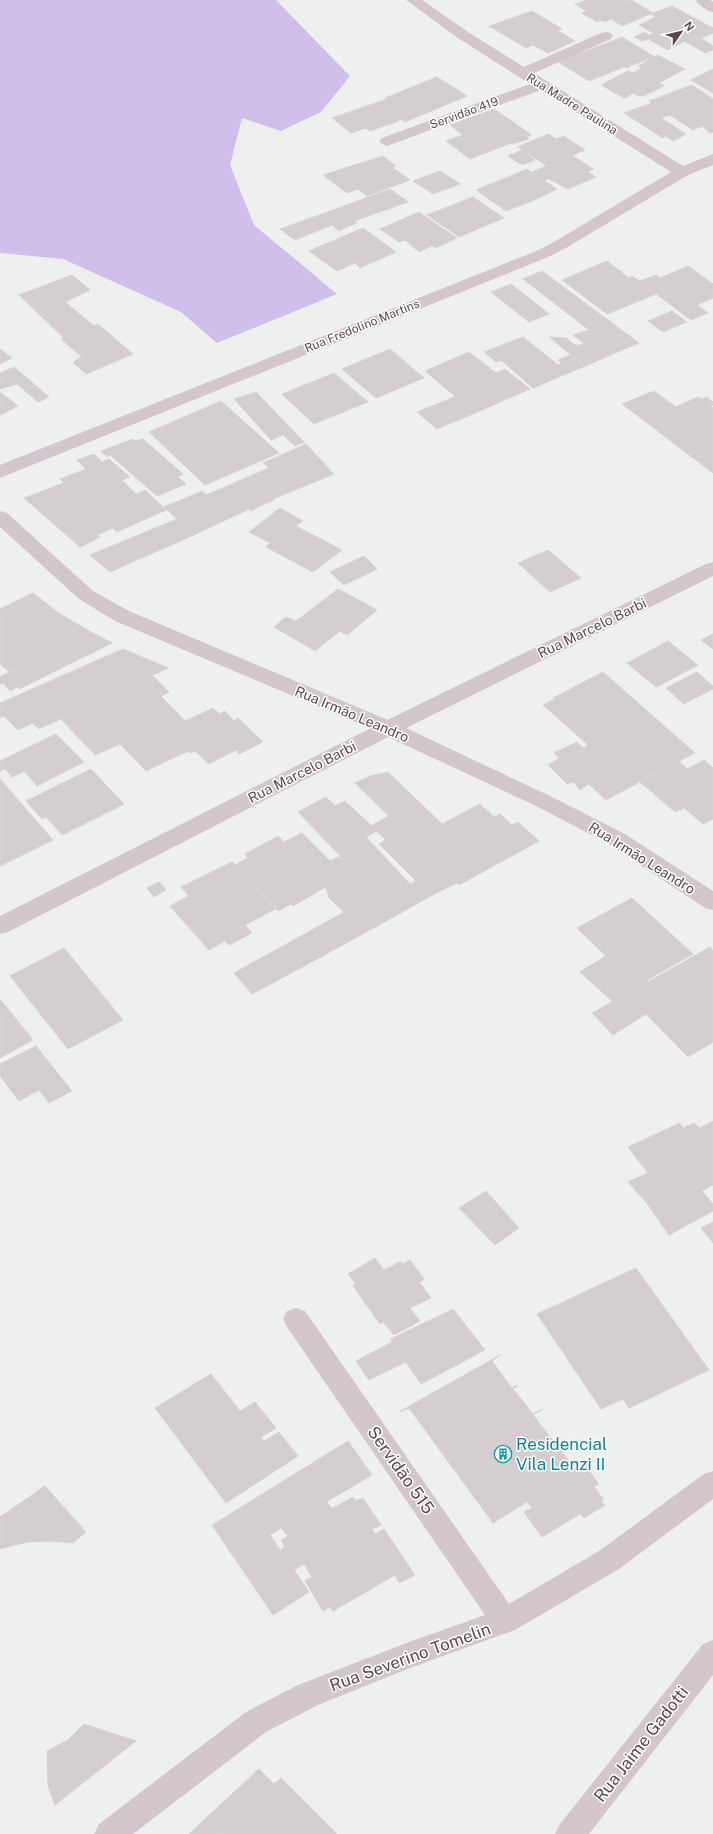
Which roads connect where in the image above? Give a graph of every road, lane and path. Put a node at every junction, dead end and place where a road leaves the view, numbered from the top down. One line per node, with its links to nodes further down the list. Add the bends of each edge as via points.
1 (414, 0): 3 (street, Rua Madre Paulina)
2 (606, 36): 3 (street)
3 (522, 73): 4 (street, Rua Madre Paulina)
4 (541, 85): 5 (street, Servidão 419); 7 (street, Rua Madre Paulina)
5 (386, 141)
6 (713, 159): 7 (street, Rua Fredolino Martins)
7 (682, 172): 8 (street, Rua Fredolino Martins, via 540,256)
8 (0, 472)
9 (0, 517): 11 (street, Rua Irmão Leandro, via 86,595 122,616)
10 (713, 568): 11 (street, Rua Marcelo Barbi)
11 (388, 728): 12 (street, Rua Irmão Leandro, via 617,839); 13 (street, Rua Marcelo Barbi)
12 (713, 902)
13 (0, 926)
14 (296, 1319): 16 (street, Servidão 515)
15 (713, 1483): 16 (street, Rua Severino Tomelin, via 609,1560)
16 (505, 1621): 18 (street, Rua Severino Tomelin, via 315,1692 256,1722)
17 (713, 1653): 19 (street, Rua Jaime Gadotti)
18 (110, 1834)
19 (570, 1834)

